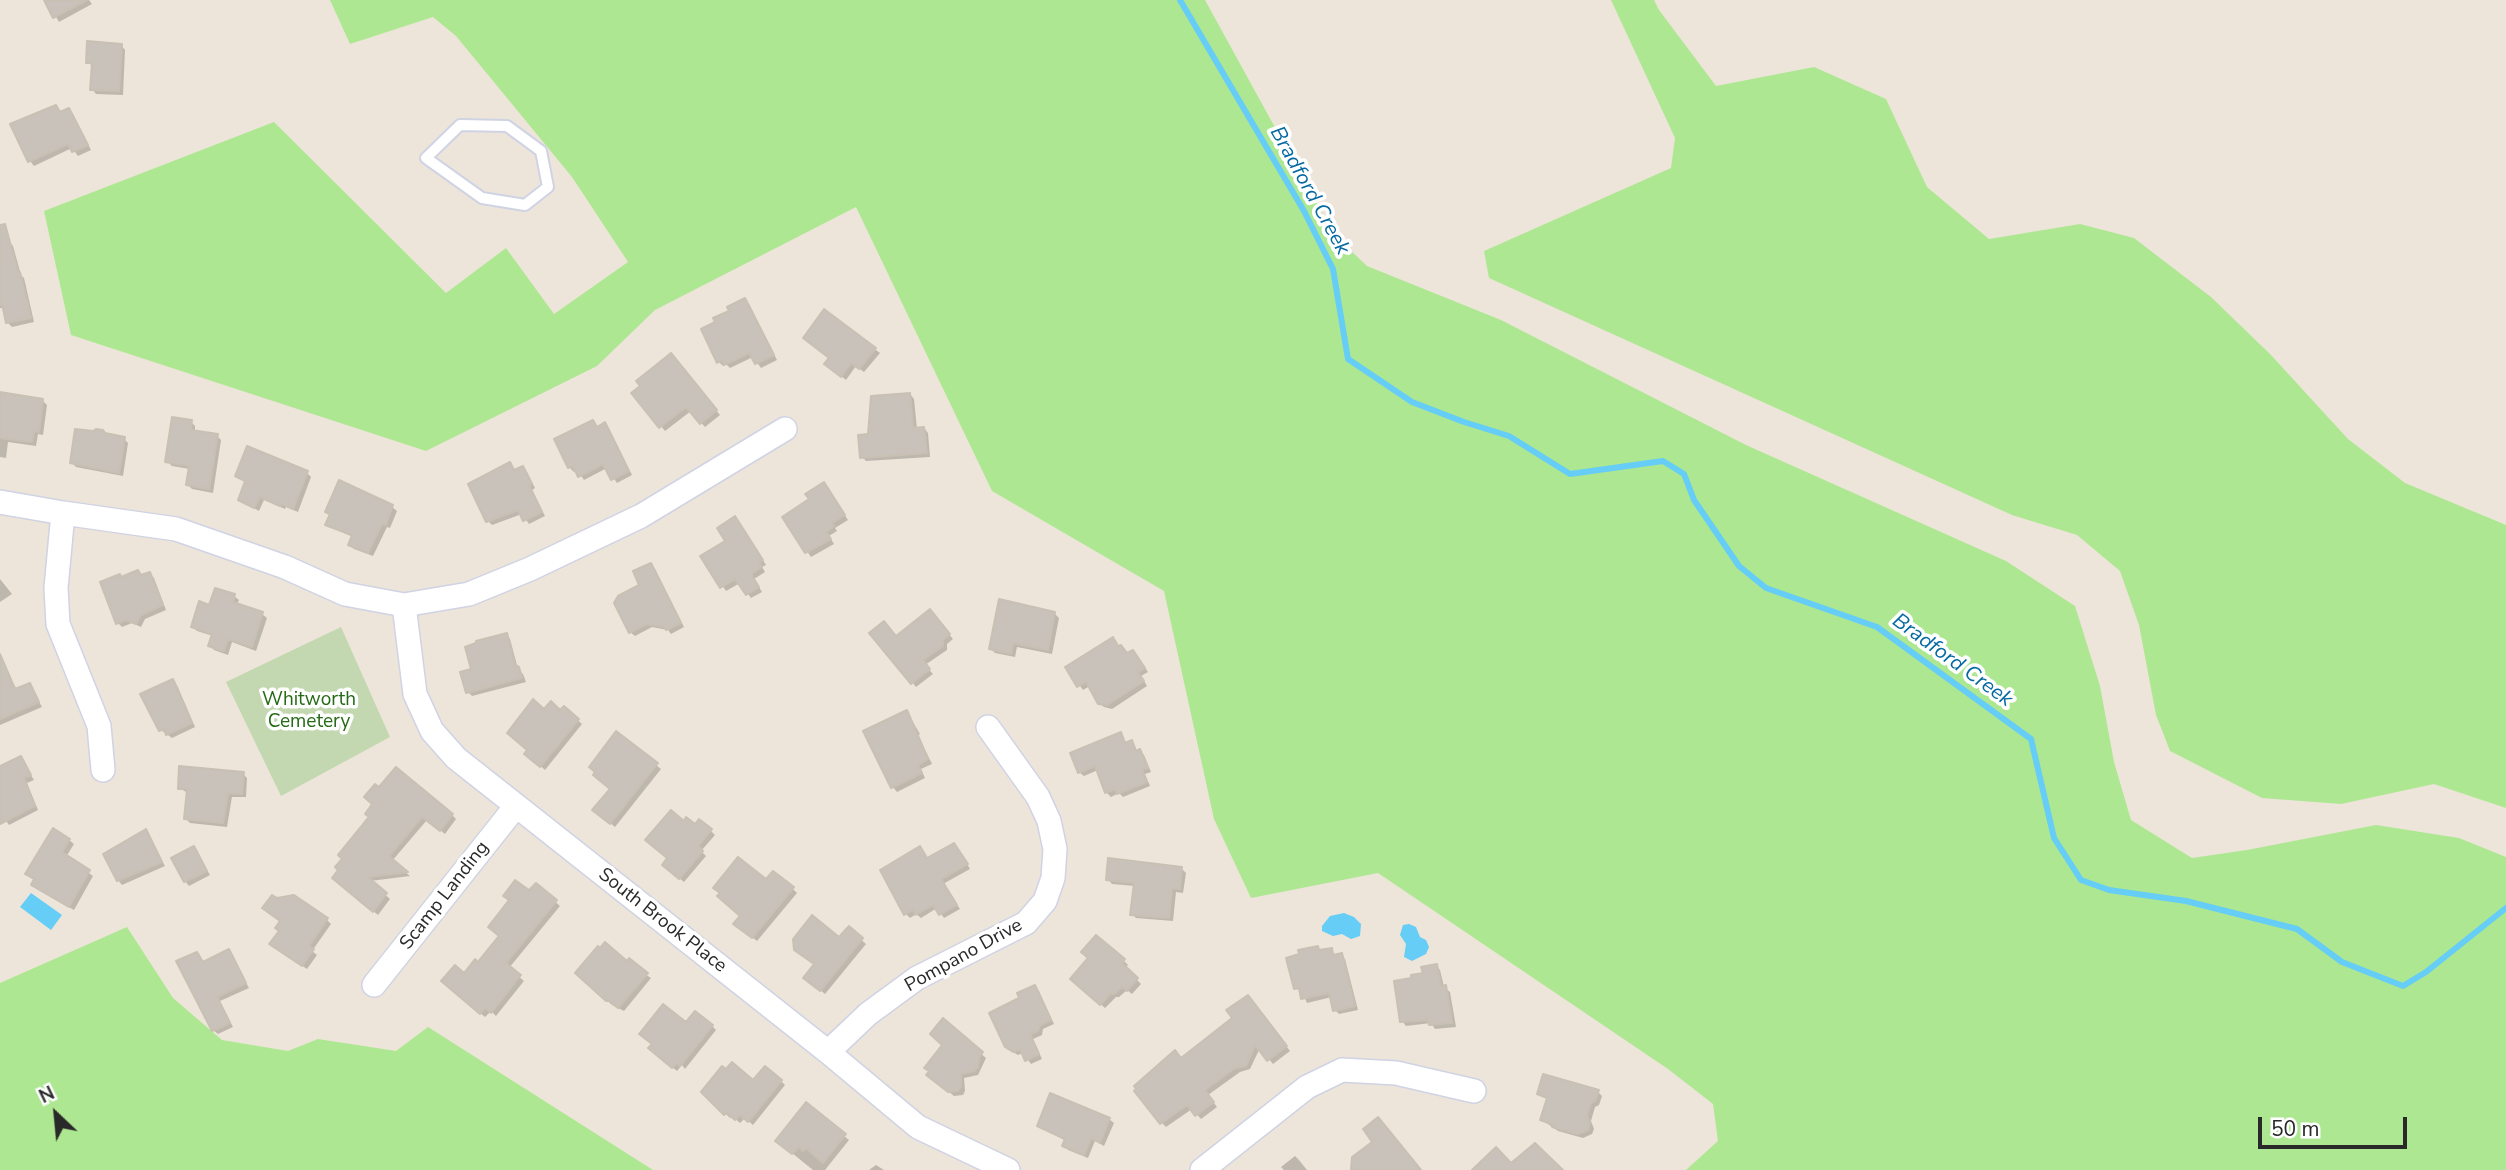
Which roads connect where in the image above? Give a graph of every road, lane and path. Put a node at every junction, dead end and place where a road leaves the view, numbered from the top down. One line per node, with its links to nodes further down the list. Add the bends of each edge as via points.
1 (482, 198): 1 (lane, via 426,158 460,125 507,126 541,151 548,187 524,205)
2 (785, 429): 5 (street, via 641,516 530,569 469,594)
3 (0, 502): 4 (street)
4 (63, 513): 5 (street, via 176,529 285,567 345,594); 7 (street, via 56,588 58,624 99,726)
5 (404, 605): 8 (street, South Brook Place, via 415,694 432,731 456,758)
6 (988, 727): 10 (street, Pompano Drive, via 1038,797 1049,821 1055,849 1053,878 1045,901 1026,923 917,978 867,1014)
7 (103, 770)
8 (516, 806): 9 (street, Scamp Landing); 10 (street, South Brook Place)
9 (374, 985)
10 (828, 1052): 12 (street, South Brook Place, via 918,1127)
11 (1474, 1091): 13 (street, via 1396,1073 1342,1070 1307,1087)
12 (1008, 1170)
13 (1202, 1170)

